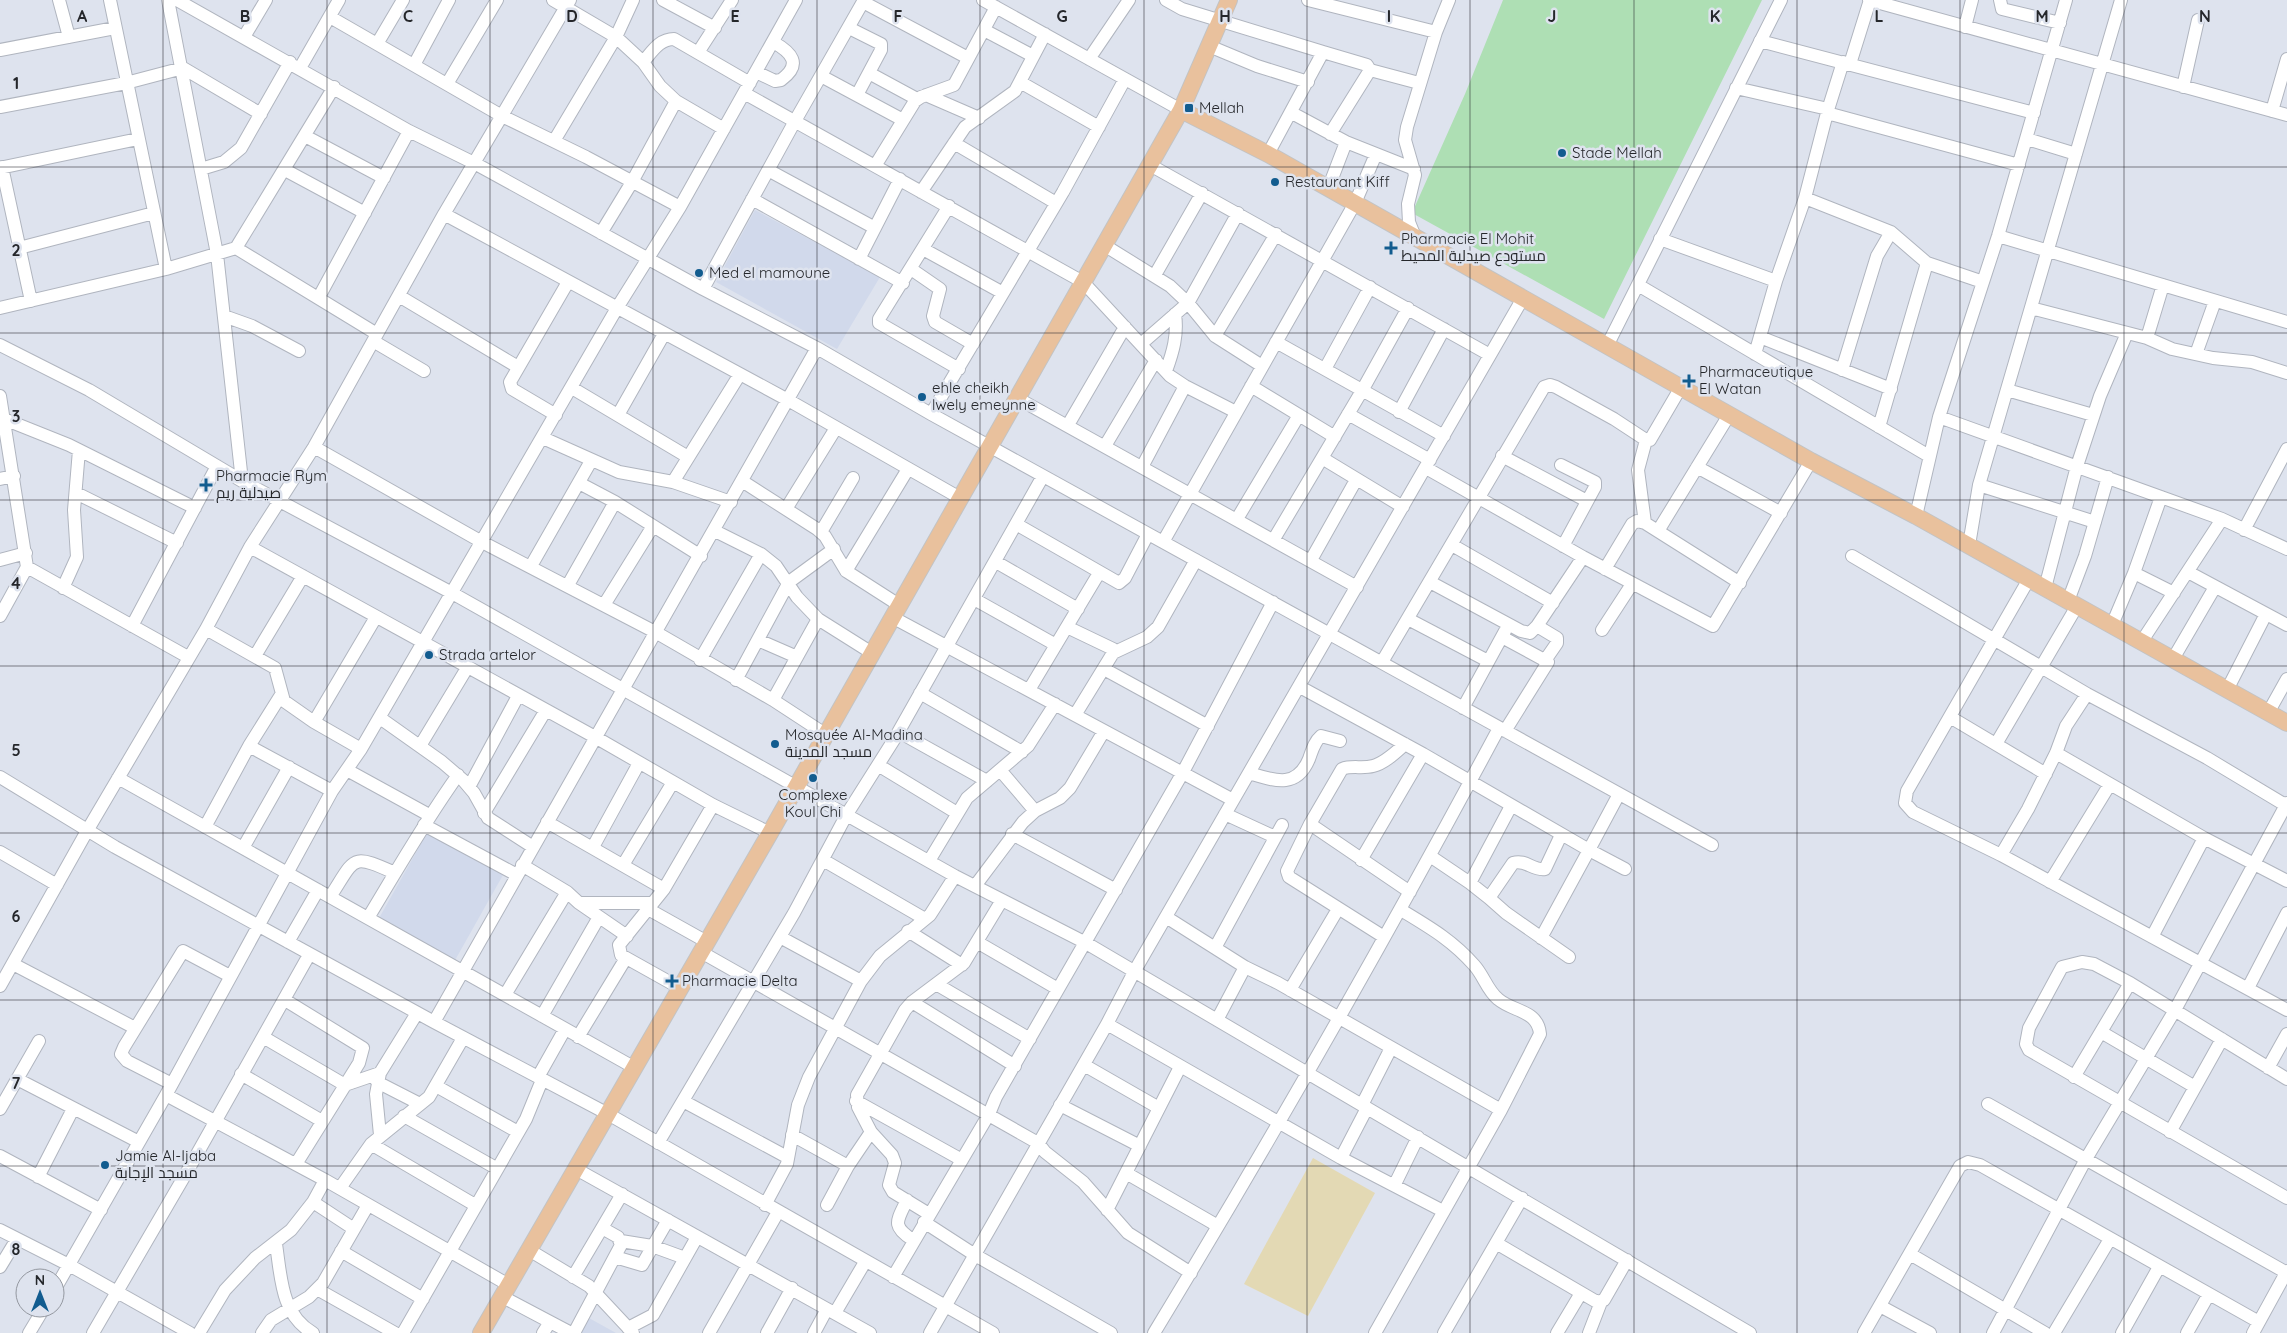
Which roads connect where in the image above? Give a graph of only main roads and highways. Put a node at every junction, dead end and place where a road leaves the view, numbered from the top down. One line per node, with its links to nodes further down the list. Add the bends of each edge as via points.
1 (1229, 0): 2 (main road)
2 (1181, 110): 3 (main road, via 1268,154 1811,461); 4 (main road)
3 (2287, 723)
4 (481, 1333)

